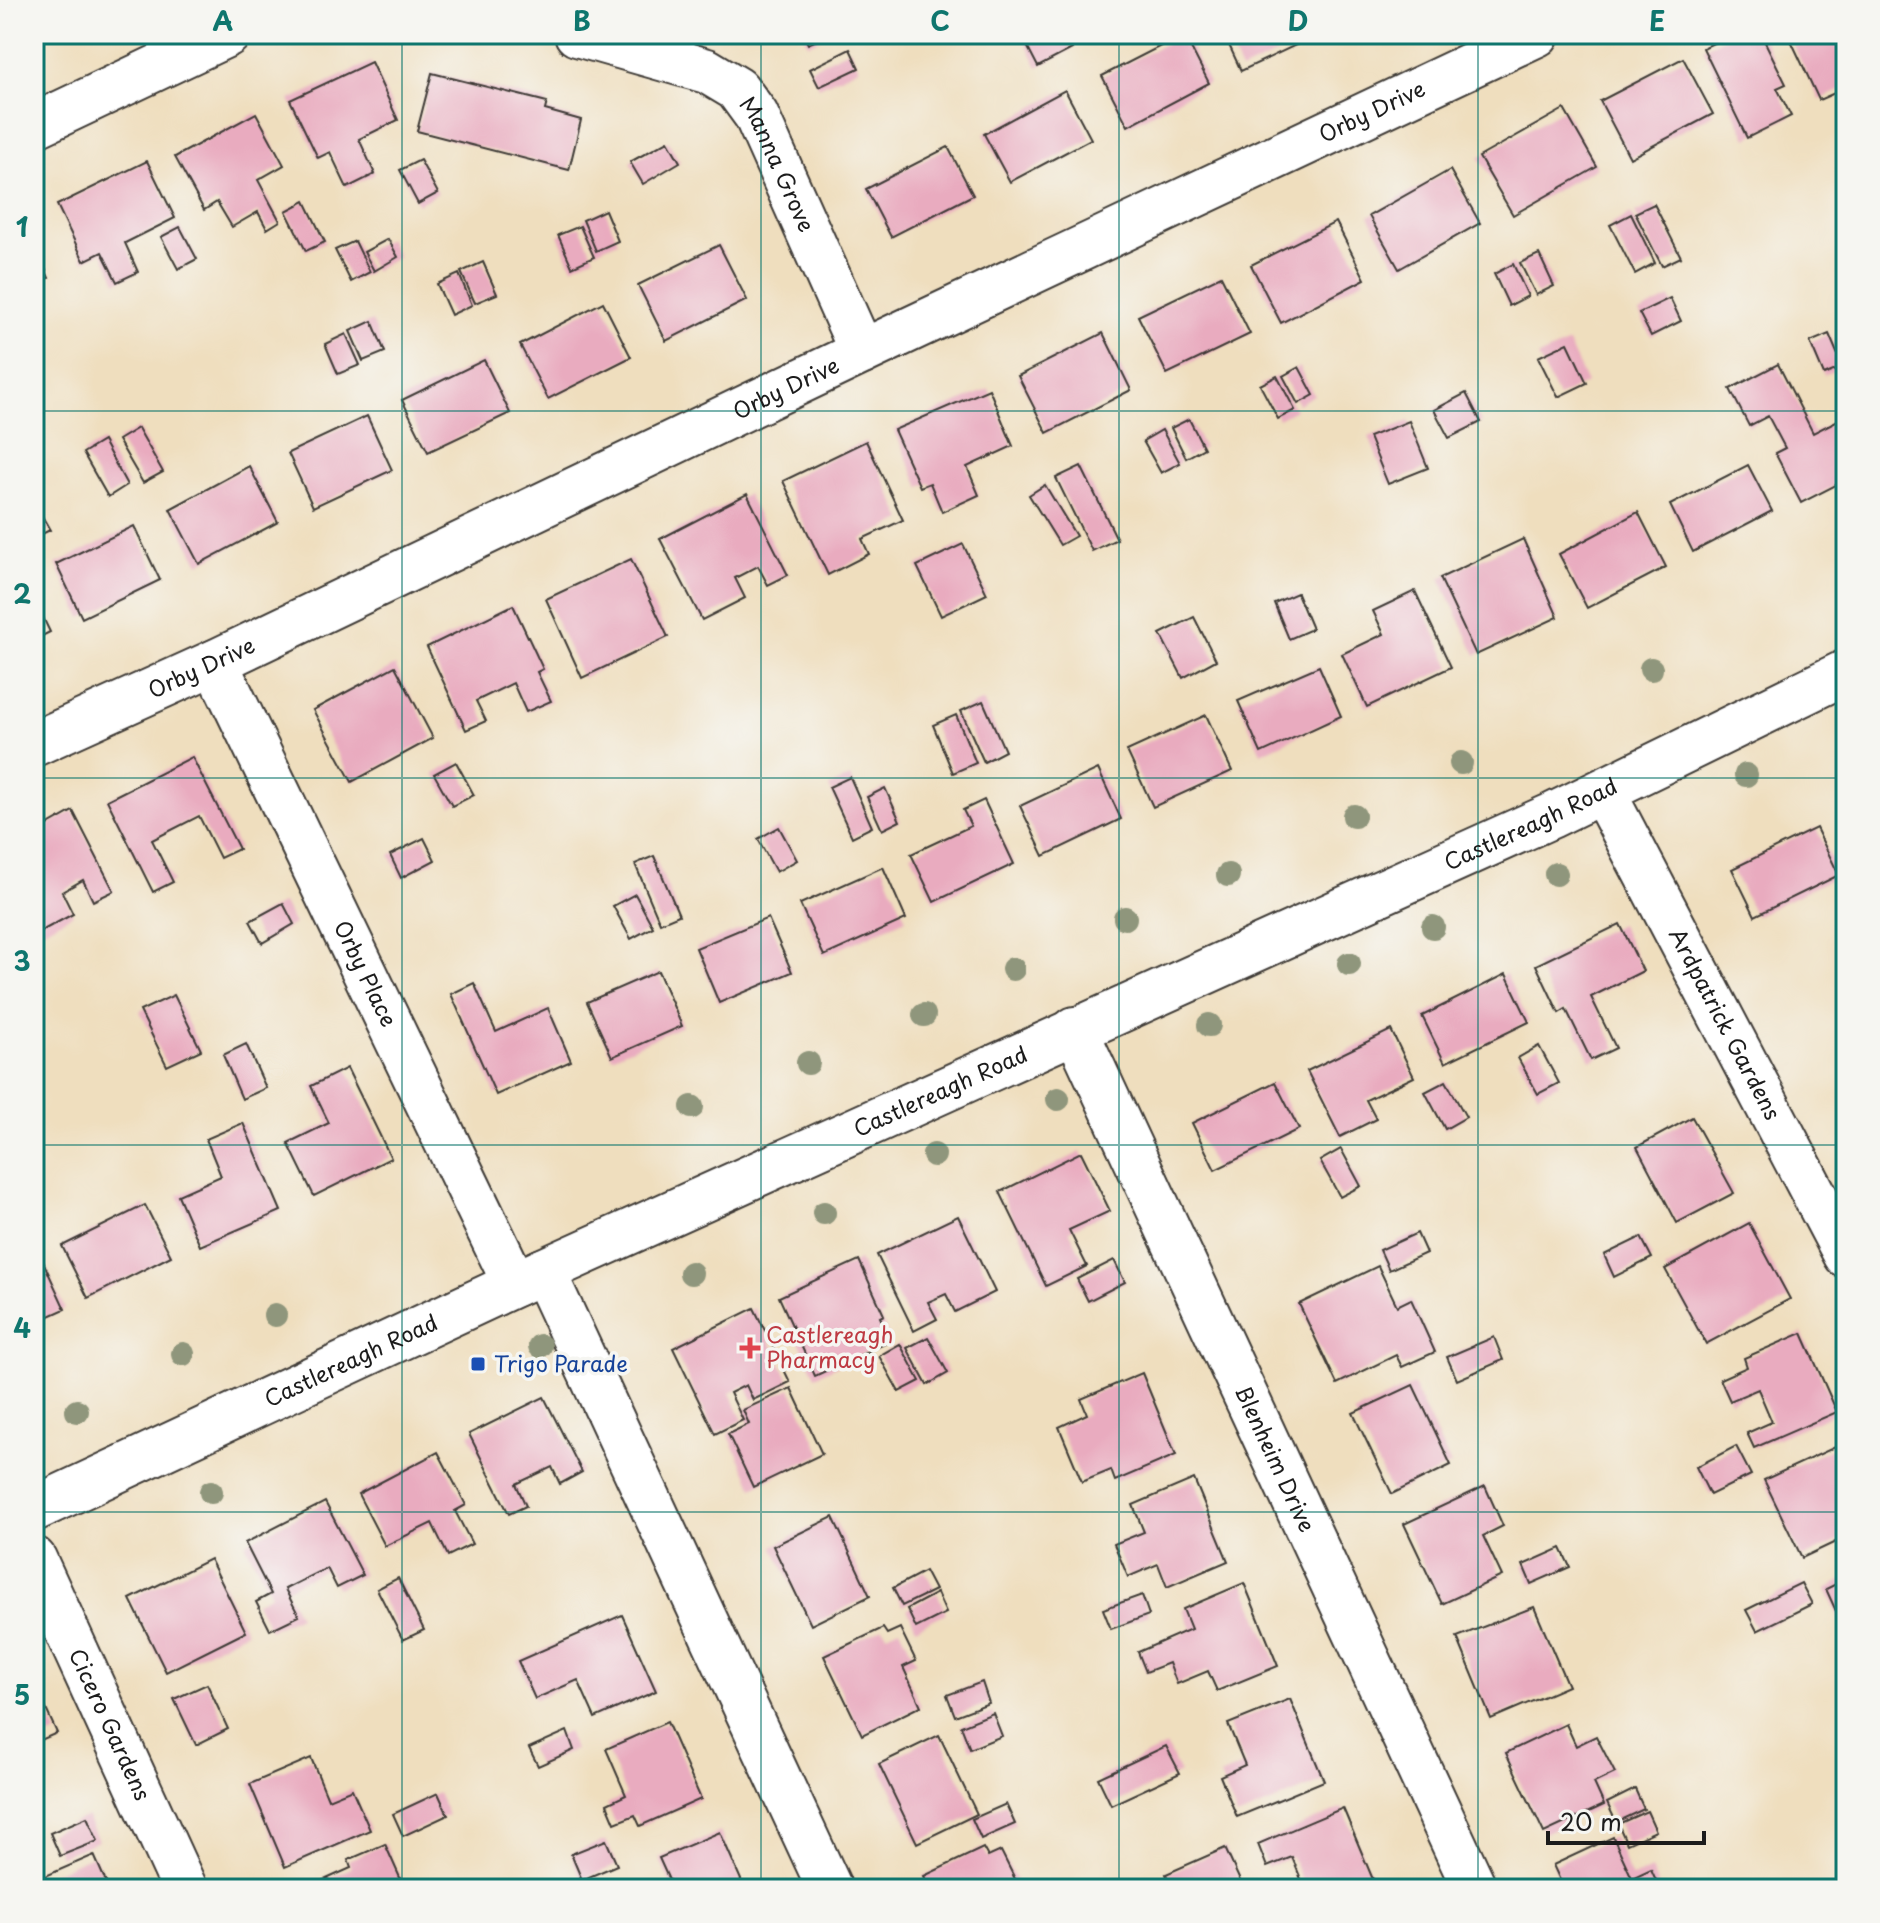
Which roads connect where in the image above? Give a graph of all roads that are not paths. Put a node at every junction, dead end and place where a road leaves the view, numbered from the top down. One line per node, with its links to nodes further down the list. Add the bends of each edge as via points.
1 (228, 34): 4 (street)
2 (577, 34): 5 (street, Manna Grove, via 707,71 737,89 756,115)
3 (1537, 34): 5 (street, Orby Drive)
4 (34, 126)
5 (862, 352): 6 (street, Orby Drive)
6 (215, 662): 8 (street, Orby Drive); 12 (street, Orby Place)
7 (1846, 672): 9 (street, Castlereagh Road)
8 (34, 744)
9 (1603, 792): 10 (street, Castlereagh Road); 11 (street, Ardpatrick Gardens)
10 (1075, 1029): 12 (street, Castlereagh Road); 17 (street, Blenheim Drive)
11 (1846, 1255)
12 (529, 1278): 13 (street, Castlereagh Road); 16 (street)
13 (34, 1509)
14 (34, 1559): 15 (street, Cicero Gardens)
15 (185, 1889)
16 (830, 1889)
17 (1475, 1889)

